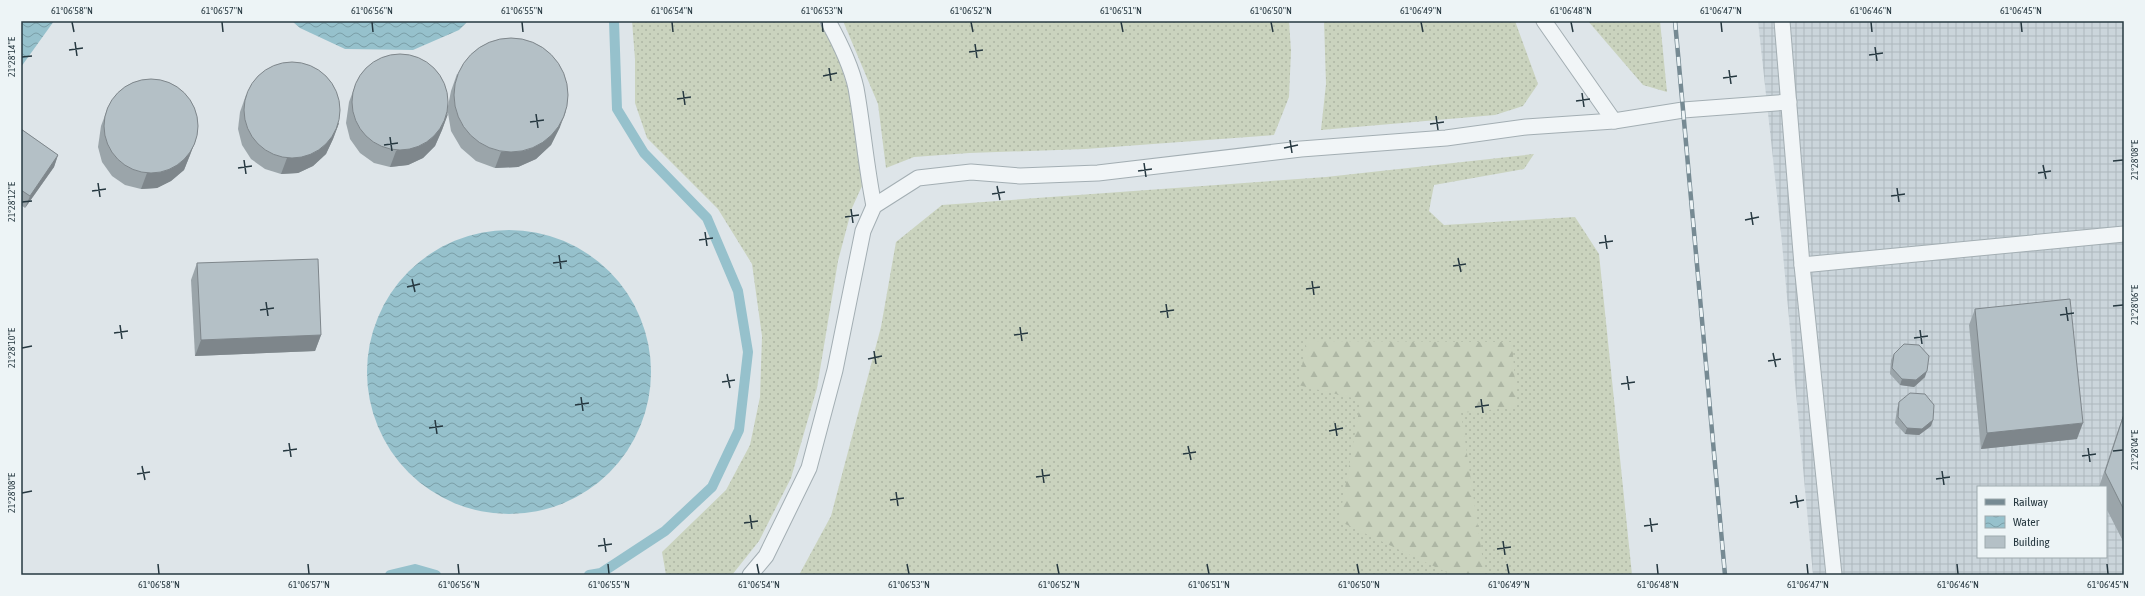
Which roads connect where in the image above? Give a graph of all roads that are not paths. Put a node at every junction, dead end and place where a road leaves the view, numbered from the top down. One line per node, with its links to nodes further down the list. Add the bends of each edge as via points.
1 (828, 21): 6 (lane, via 839,41 856,87)
2 (1544, 21): 5 (lane)
3 (1782, 21): 4 (lane)
4 (1789, 102): 5 (lane, via 1683,110); 8 (lane)
5 (1614, 121): 6 (lane, via 1302,149 1098,172 1020,176 971,172 918,178)
6 (874, 206): 9 (lane, via 863,231 835,370 809,468 766,556)
7 (2124, 234): 8 (lane)
8 (1802, 265): 10 (lane)
9 (750, 575)
10 (1834, 575)

